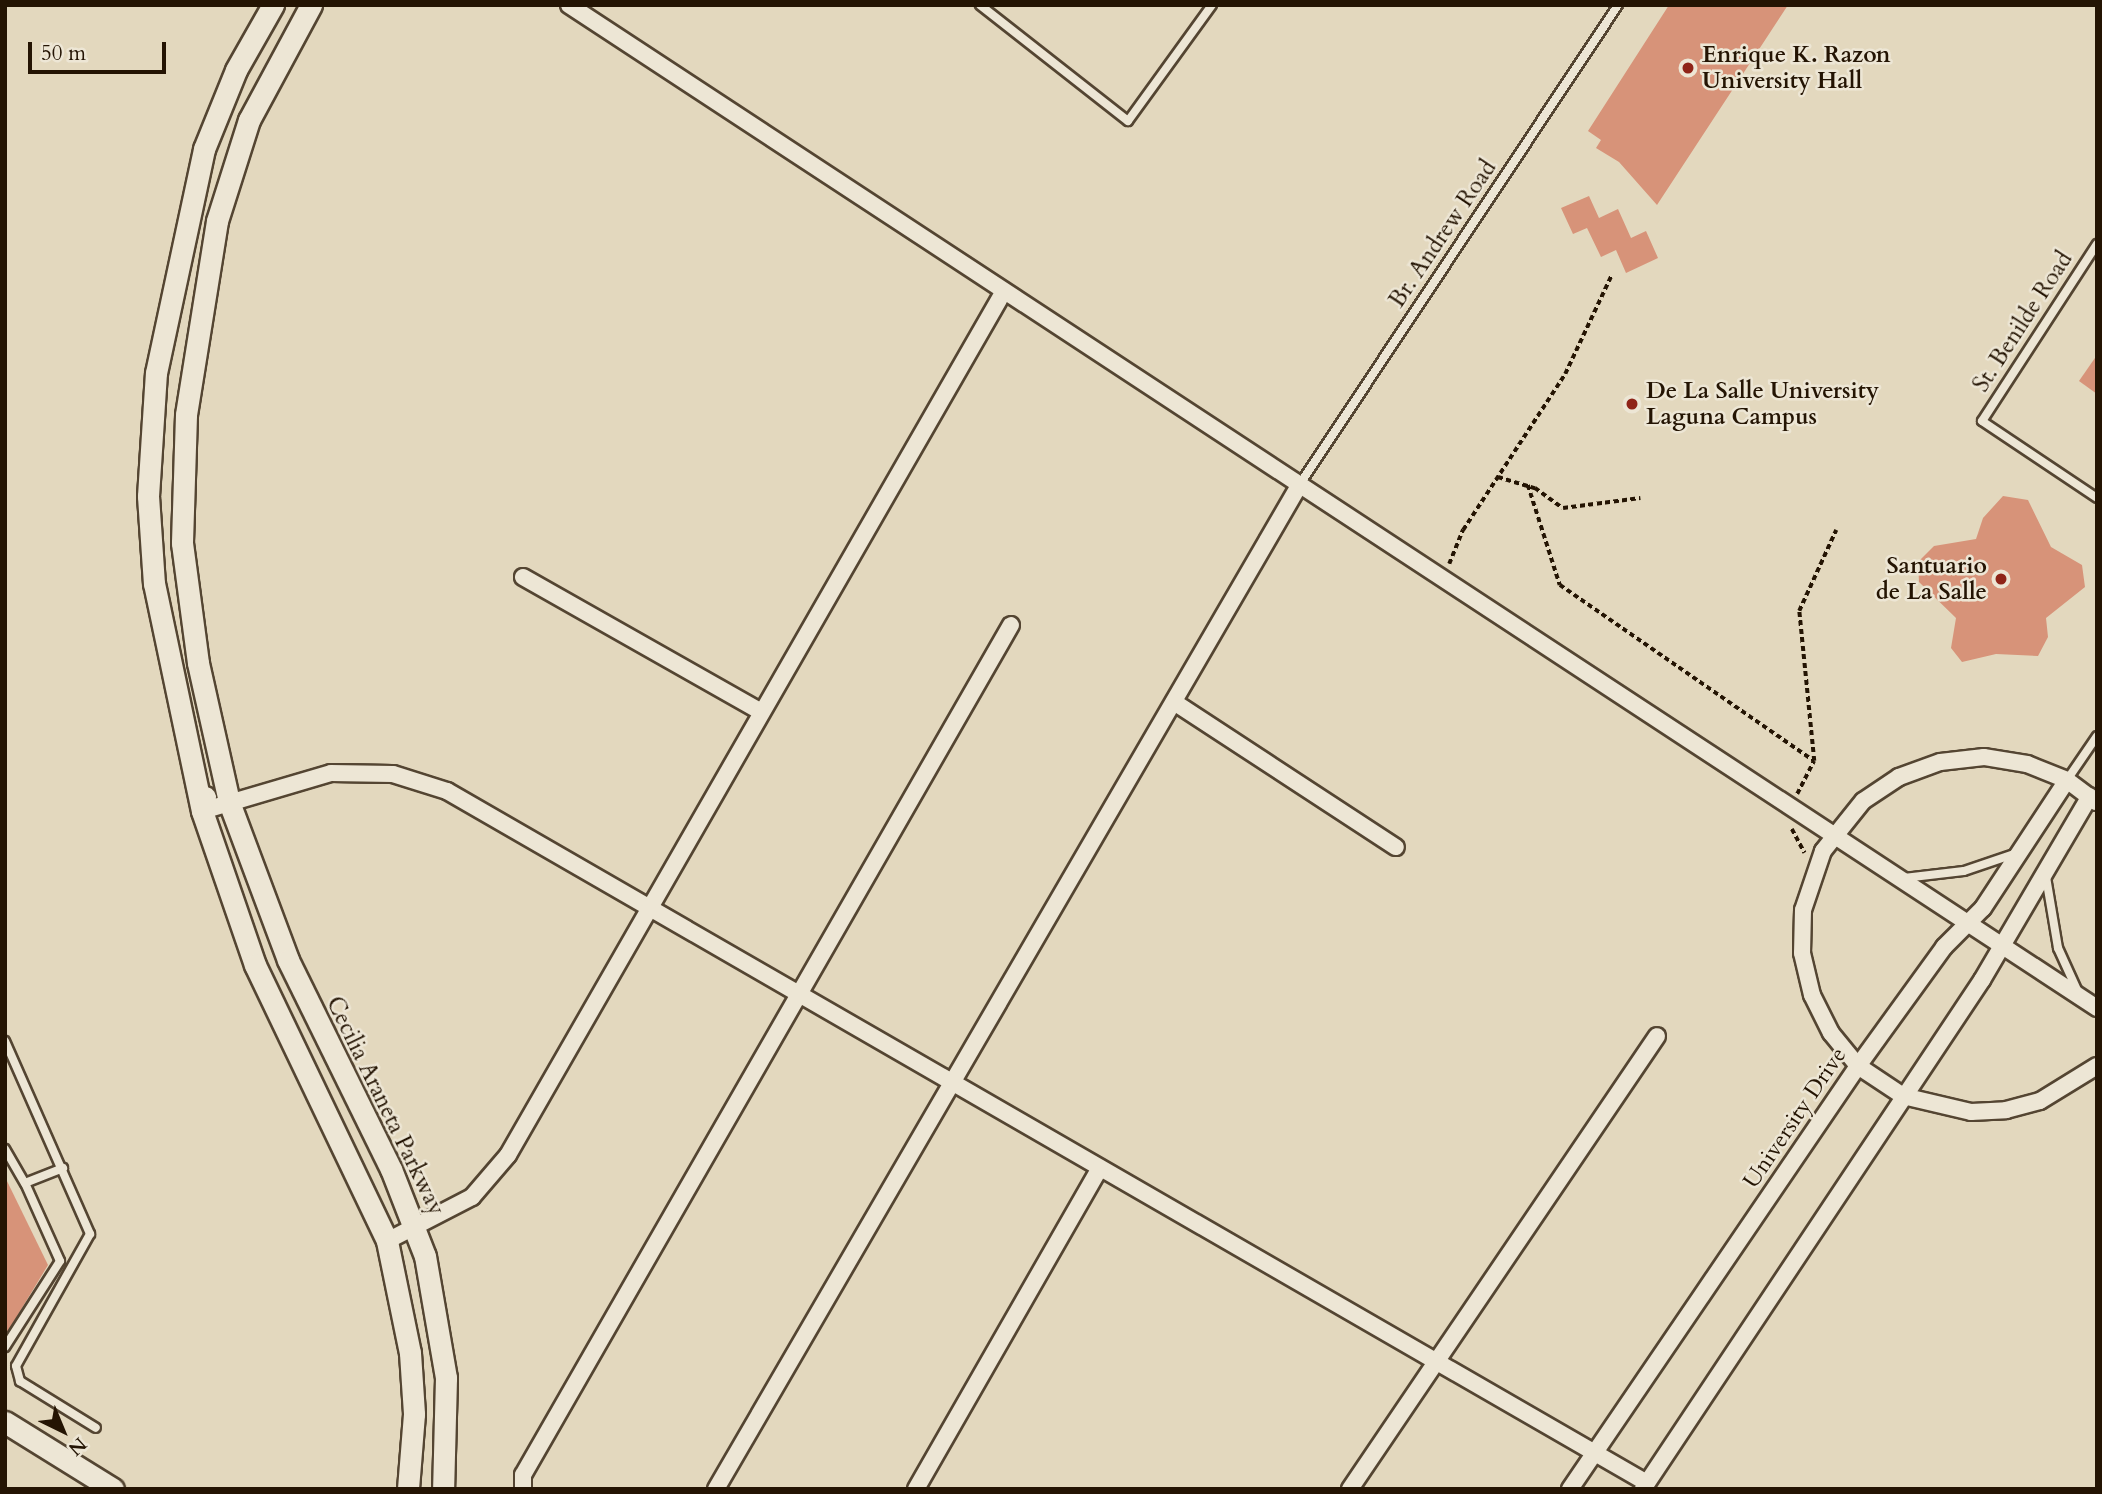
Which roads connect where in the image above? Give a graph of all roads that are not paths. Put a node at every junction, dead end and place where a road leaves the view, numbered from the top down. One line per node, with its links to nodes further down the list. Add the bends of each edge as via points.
1 (273, 5): 20 (street, via 236,70 204,149 156,373 148,496 154,584)
2 (311, 5): 16 (street, Cecilia Araneta Parkway, via 267,79 232,165 192,361 182,542)
3 (569, 5): 8 (street)
4 (980, 5): 5 (lane, via 1128,121)
5 (1212, 5)
6 (1618, 5): 9 (lane, Br. Andrew Road)
7 (2097, 244): 10 (lane, St. Benilde Road, via 1982,421)
8 (1004, 291): 9 (street); 14 (street)
9 (1300, 484): 13 (street); 21 (street)
10 (2097, 498)
11 (523, 577): 14 (street)
12 (1011, 625): 29 (street)
13 (1174, 702): 22 (street); 36 (street)
14 (762, 712): 26 (street)
15 (2097, 736): 17 (lane)
16 (216, 758): 19 (street, Cecilia Araneta Parkway); 20 (street, Cecilia Araneta Parkway)
17 (2067, 780): 18 (street); 21 (street, via 2027,764 1984,757 1940,762 1899,777 1863,801); 23 (street, University Drive)
18 (2094, 795): 24 (street)
19 (229, 802): 20 (street); 26 (street, via 331,773 420,781); 42 (street, Cecilia Araneta Parkway, via 303,995)
20 (202, 811): 43 (street, via 270,1000)
21 (1832, 837): 25 (street); 34 (street, via 1803,910 1802,953 1826,1024)
22 (1396, 847)
23 (2020, 852): 25 (lane, via 1964,872); 27 (street, University Drive)
24 (2045, 866): 28 (street); 30 (lane, via 2055,936)
25 (1898, 879): 27 (street)
26 (648, 909): 29 (street); 42 (street, via 493,1177 447,1214)
27 (1967, 924): 28 (street); 34 (street, University Drive)
28 (1999, 945): 30 (street); 37 (street)
29 (799, 995): 36 (street); 53 (street, via 523,1475)
30 (2081, 998): 31 (street)
31 (2097, 1008)
32 (1657, 1036): 45 (street)
33 (5, 1041): 39 (lane)
34 (1858, 1066): 37 (street); 48 (street, University Drive)
35 (2097, 1066): 37 (street, via 2040,1101 2006,1110 1948,1109)
36 (955, 1085): 40 (street); 54 (street)
37 (1903, 1096): 49 (street)
38 (5, 1149): 41 (lane)
39 (62, 1168): 41 (lane); 47 (lane, via 90,1234 88,1247 16,1366 20,1381)
40 (1100, 1168): 45 (street); 55 (street)
41 (25, 1184): 44 (lane, via 60,1261)
42 (416, 1228): 43 (street); 52 (street, Cecilia Araneta Parkway, via 444,1351)
43 (387, 1241): 51 (street, via 410,1353 414,1414)
44 (5, 1347)
45 (1435, 1360): 48 (street); 56 (street)
46 (5, 1422): 50 (street)
47 (96, 1428)
48 (1595, 1452): 49 (street); 57 (street, University Drive)
49 (1645, 1486)
50 (113, 1489)
51 (408, 1489)
52 (443, 1489)
53 (523, 1489)
54 (716, 1489)
55 (916, 1489)
56 (1350, 1489)
57 (1570, 1489)

